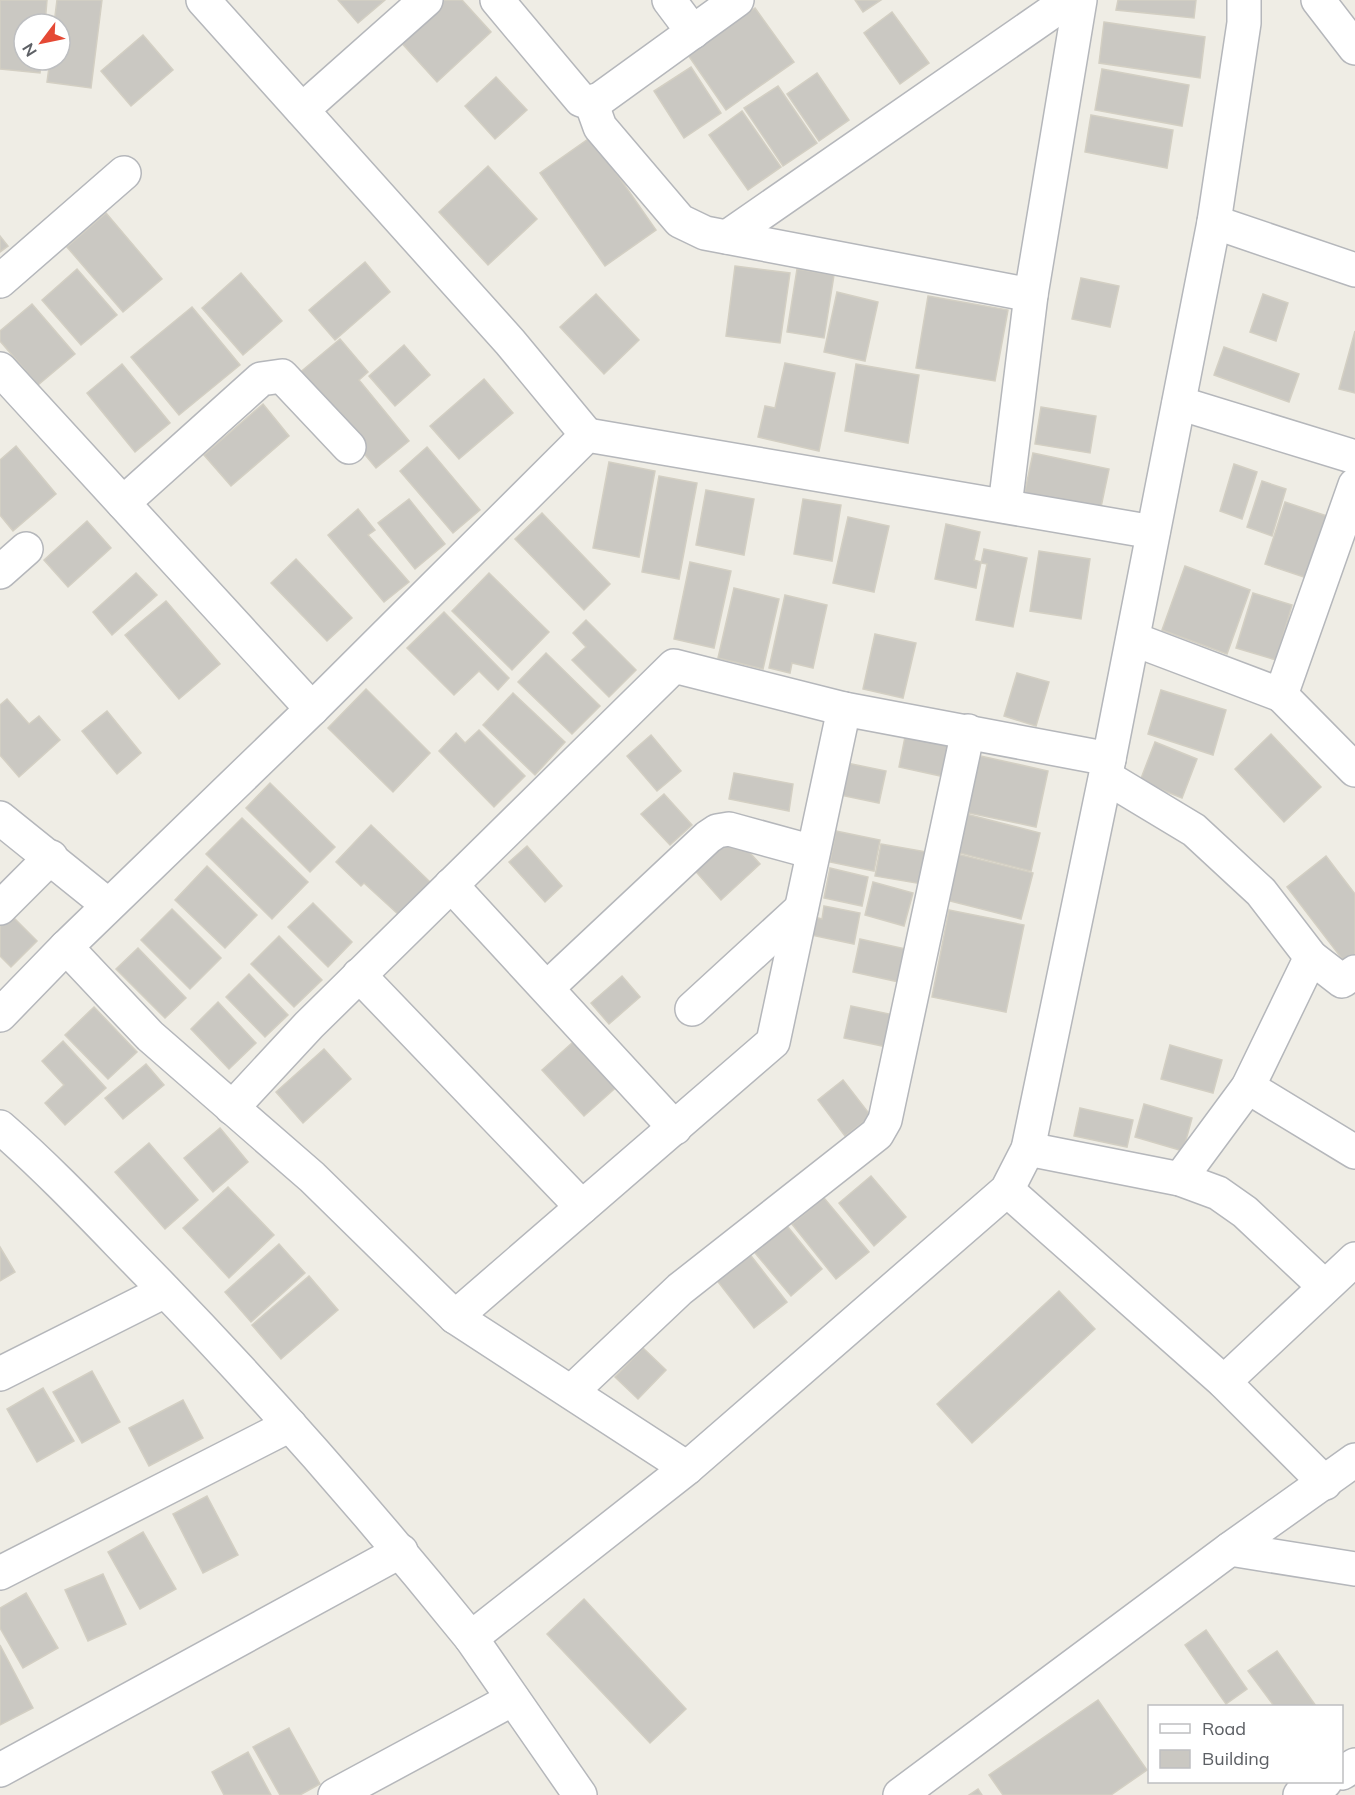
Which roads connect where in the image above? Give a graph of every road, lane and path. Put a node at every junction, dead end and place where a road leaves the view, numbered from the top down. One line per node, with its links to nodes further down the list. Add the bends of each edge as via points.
1 (203, 0): 13 (street)
2 (426, 0): 13 (street)
3 (497, 0): 12 (street, via 581,100)
4 (669, 0): 10 (street)
5 (736, 0): 10 (street)
6 (1069, 0): 16 (street)
7 (1080, 0): 19 (street)
8 (1244, 0): 15 (street, via 1244,23)
9 (1318, 0): 11 (street)
10 (693, 32): 12 (street)
11 (1355, 48)
12 (591, 102): 16 (street, via 600,127 680,221 705,233)
13 (302, 110): 22 (street, via 510,342)
14 (123, 173): 18 (street)
15 (1214, 222): 17 (street); 21 (street)
16 (727, 237): 19 (street)
17 (1355, 270)
18 (0, 280)
19 (1031, 295): 27 (street)
20 (0, 369): 26 (street)
21 (1179, 403): 24 (street); 28 (street)
22 (586, 435): 27 (street); 34 (street)
23 (350, 447): 26 (street, via 282,376 261,379)
24 (1355, 457)
25 (1355, 485): 32 (street)
26 (123, 503): 34 (street)
27 (1005, 506): 28 (street)
28 (1154, 532): 31 (street)
29 (26, 549): 30 (street)
30 (0, 572)
31 (1132, 639): 32 (street); 36 (street)
32 (1281, 695): 37 (street)
33 (844, 709): 35 (street); 39 (street); 41 (street, via 674,666)
34 (312, 710): 42 (street)
35 (968, 731): 36 (street); 67 (street, via 885,1120 877,1134 680,1289)
36 (1108, 768): 46 (street, via 1194,830 1261,892); 56 (street)
37 (1355, 770)
38 (0, 818): 40 (street)
39 (813, 852): 44 (street); 49 (street, via 729,829 717,831)
40 (51, 857): 42 (street); 43 (street)
41 (451, 885): 47 (street); 49 (street)
42 (108, 905): 45 (street)
43 (0, 908)
44 (801, 909): 50 (street); 55 (street, via 773,1042)
45 (66, 947): 51 (street); 53 (street, via 150,1036)
46 (1311, 957): 48 (street); 52 (street)
47 (359, 975): 53 (street); 60 (street)
48 (1351, 981)
49 (547, 988): 55 (street)
50 (692, 1009)
51 (0, 1015)
52 (1248, 1087): 57 (street); 58 (street)
53 (232, 1108): 64 (street, via 312,1177)
54 (0, 1127): 63 (street, via 40,1162)
55 (675, 1128): 60 (street)
56 (1028, 1149): 58 (street); 59 (street)
57 (1355, 1152)
58 (1180, 1179): 62 (street, via 1218,1193 1245,1212)
59 (1007, 1190): 66 (street); 70 (street)
60 (582, 1208): 64 (street)
61 (1355, 1259): 62 (street)
62 (1324, 1286): 66 (street)
63 (165, 1291): 65 (street); 68 (street)
64 (455, 1317): 67 (street)
65 (0, 1374)
66 (1224, 1382): 71 (street)
67 (571, 1392): 70 (street)
68 (290, 1425): 73 (street); 75 (street)
69 (1355, 1460): 71 (street)
70 (687, 1468): 76 (street)
71 (1325, 1483): 72 (street)
72 (1230, 1549): 74 (street); 82 (street)
73 (400, 1551): 76 (street); 78 (street)
74 (1355, 1569)
75 (0, 1573)
76 (471, 1638): 77 (street)
77 (513, 1699): 80 (street); 81 (street)
78 (2, 1765)
79 (1323, 1783): 83 (street)
80 (335, 1795)
81 (580, 1795)
82 (900, 1795)
83 (1300, 1795)

